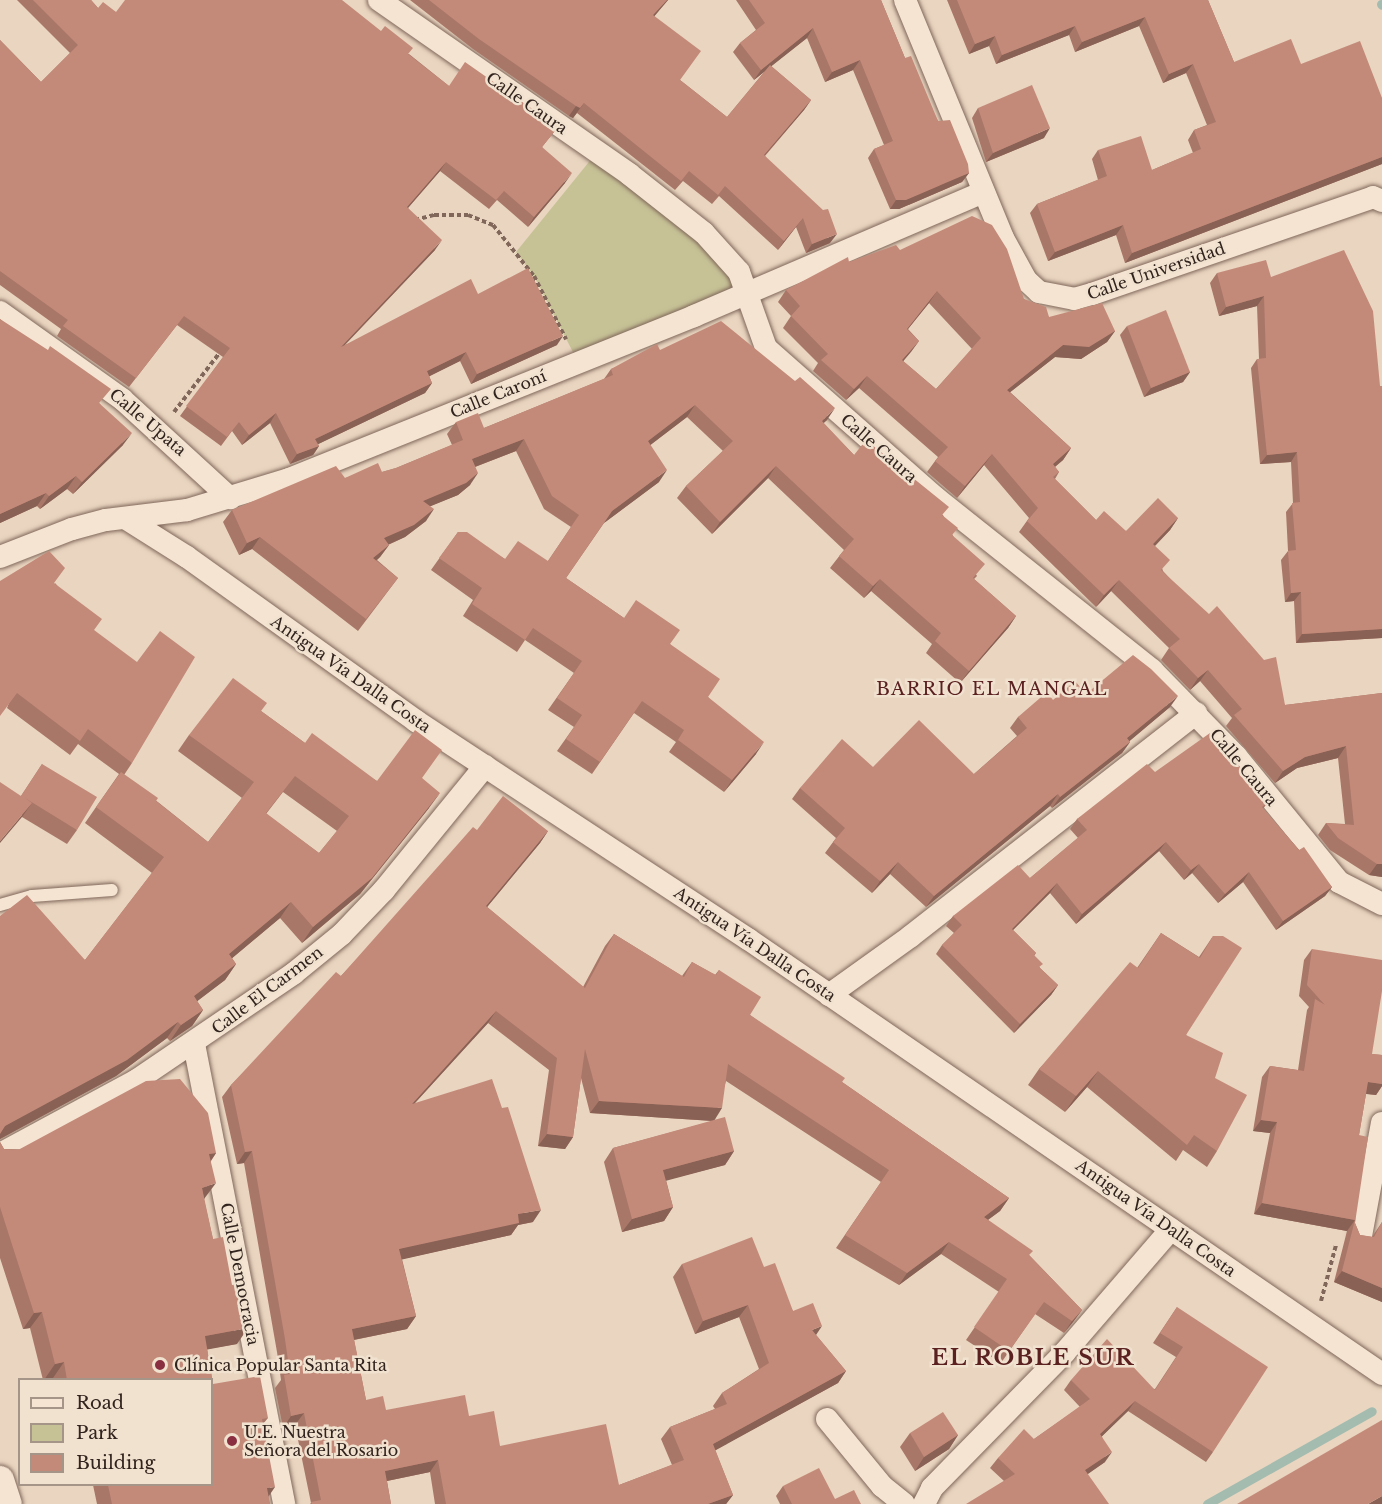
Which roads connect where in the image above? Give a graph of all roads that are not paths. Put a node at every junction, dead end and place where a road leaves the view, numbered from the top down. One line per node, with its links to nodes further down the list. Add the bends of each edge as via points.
1 (379, 0): 5 (street, Calle Caura, via 628,174 704,233 739,272)
2 (911, 2): 3 (street, Calle Universidad)
3 (984, 192): 4 (street, Calle Universidad, via 1026,280 1039,292 1074,299); 5 (street, Calle Caroní)
4 (1378, 199)
5 (746, 294): 7 (street, Calle Caroní, via 289,479); 10 (street, Calle Caura, via 766,348 795,376 936,498 1152,670)
6 (0, 312): 7 (street, Calle Upata, via 67,357 160,431)
7 (230, 498): 8 (street, Calle Caroní, via 187,510)
8 (125, 518): 9 (street, Calle Caroní, via 72,529); 11 (street, Antigua Vía Dalla Costa, via 187,557)
9 (0, 557)
10 (1196, 712): 13 (street, Calle Caura, via 1339,882); 15 (street, via 920,929)
11 (485, 766): 15 (street, Antigua Vía Dalla Costa); 16 (street, Calle El Carmen, via 384,890 342,934 252,1005)
12 (112, 890): 14 (lane, via 32,896)
13 (1382, 904)
14 (0, 905)
15 (829, 994): 19 (street, Antigua Vía Dalla Costa)
16 (194, 1044): 18 (street, Calle El Carmen, via 123,1088); 25 (street, Calle Democracia)
17 (1382, 1123): 20 (street)
18 (0, 1154)
19 (1172, 1229): 21 (street, Antigua Vía Dalla Costa); 27 (street, via 1065,1352 932,1488)
20 (1361, 1236)
21 (1382, 1374)
22 (827, 1419): 26 (street, via 882,1486)
23 (0, 1480): 24 (street)
24 (8, 1504)
25 (284, 1504)
26 (904, 1504)
27 (924, 1504)

